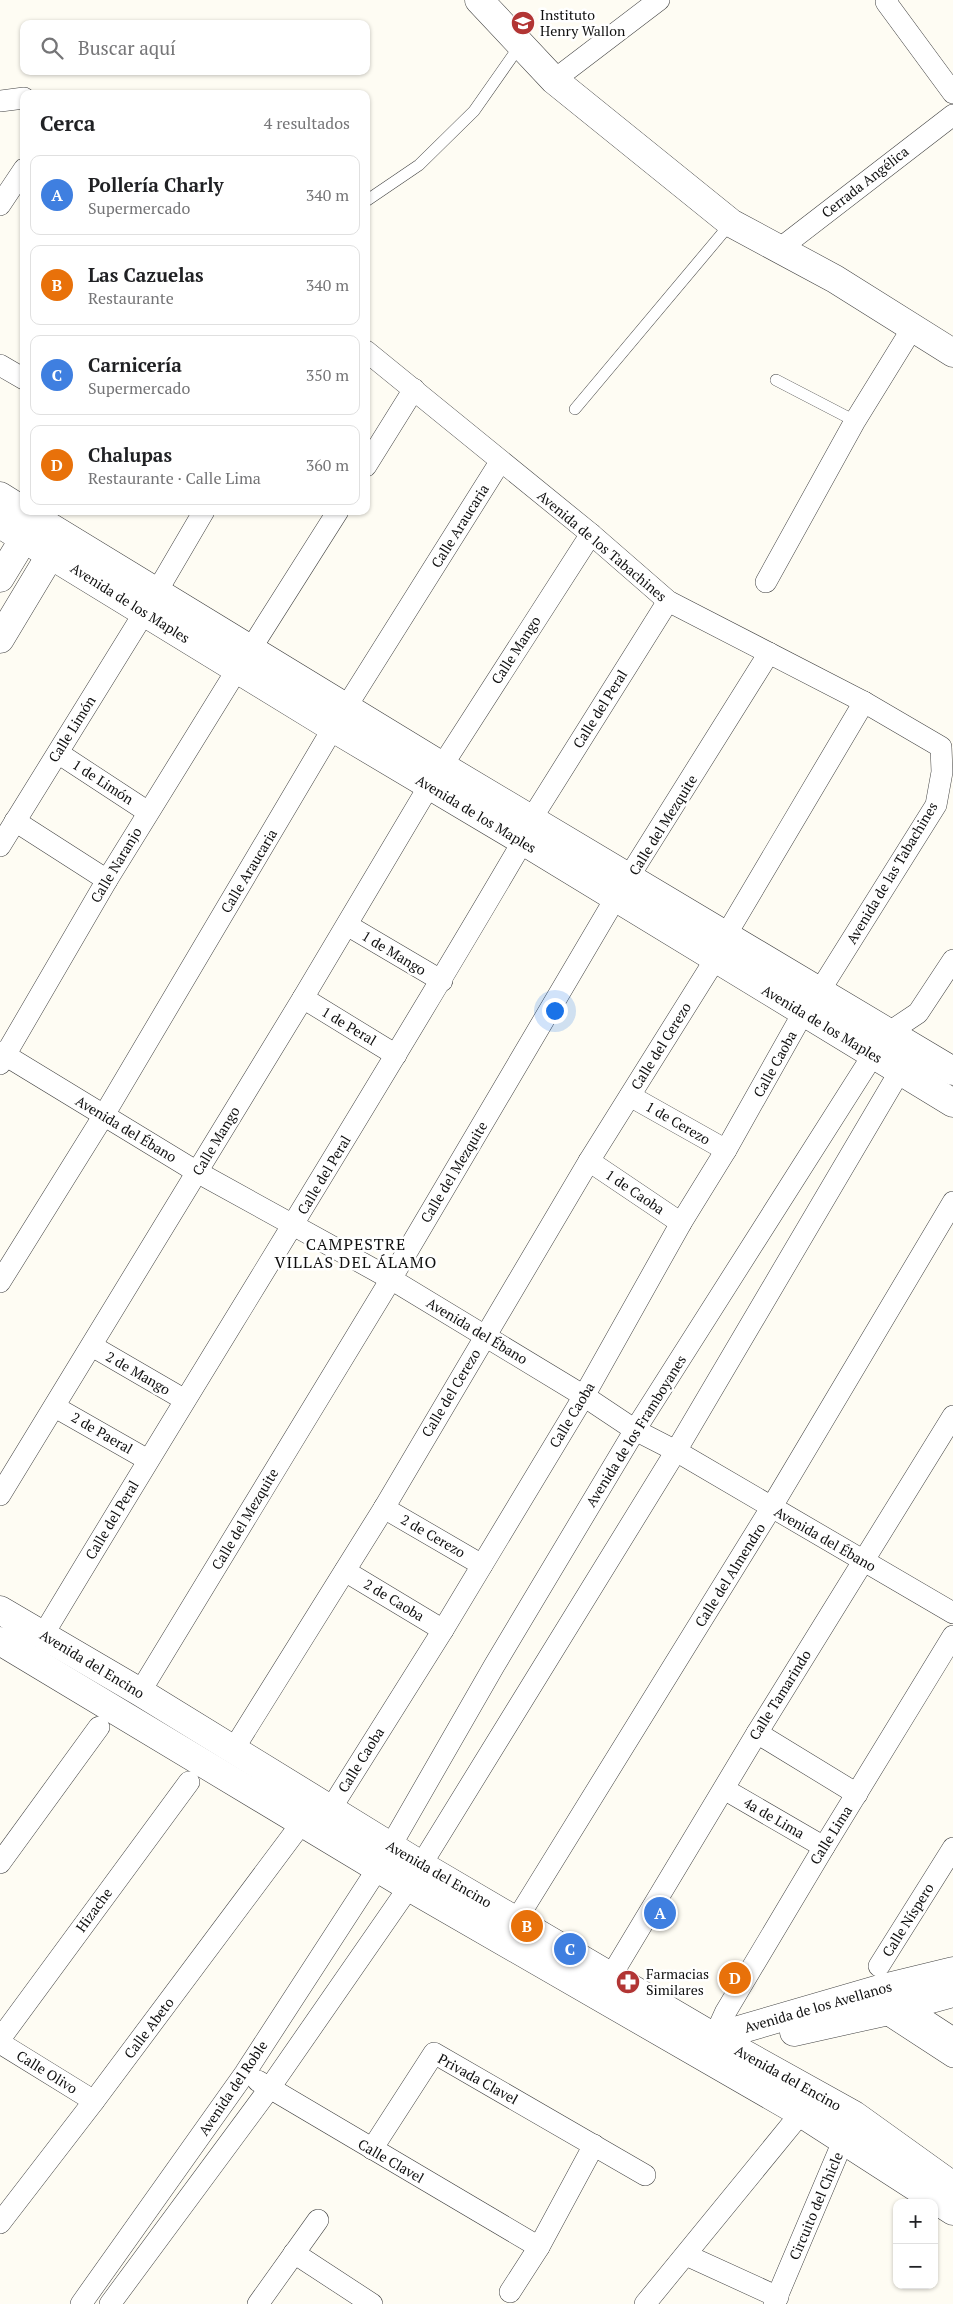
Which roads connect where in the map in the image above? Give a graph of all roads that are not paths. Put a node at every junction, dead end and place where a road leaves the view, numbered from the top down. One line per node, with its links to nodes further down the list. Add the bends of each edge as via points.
1 (480, 0): 4 (street)
2 (659, 0): 5 (street)
3 (888, 0): 6 (street, via 886,2)
4 (521, 44): 5 (street); 11 (lane, via 474,111 419,165)
5 (554, 80): 13 (street)
6 (953, 93)
7 (20, 98): 8 (street)
8 (0, 100)
9 (953, 114): 14 (street, Cerrada Angélica)
10 (20, 175): 12 (street)
11 (370, 198)
12 (0, 205)
13 (731, 223): 14 (street); 22 (lane)
14 (778, 250): 15 (street, via 835,278)
15 (913, 327): 16 (street); 23 (street)
16 (953, 353)
17 (370, 354): 21 (street, Avenida de los Tabachines)
18 (0, 365): 19 (street)
19 (20, 377)
20 (776, 380): 23 (lane)
21 (414, 389): 24 (street); 25 (street, Avenida de los Tabachines)
22 (574, 409)
23 (855, 421): 35 (street)
24 (370, 460)
25 (500, 462): 32 (street, Avenida de los Tabachines); 42 (street, Calle Araucaria)
26 (0, 496): 27 (street, Avenida de los Maples)
27 (20, 514)
28 (202, 515): 37 (street, Calle Limón)
29 (335, 515): 40 (street, Calle Naranjo)
30 (27, 520): 31 (street, Avenida de los Maples); 33 (street, Avenida de los Maples); 34 (street)
31 (0, 524)
32 (591, 534): 36 (street, Avenida de los Tabachines); 45 (street, Calle Mango)
33 (56, 544): 37 (street, Avenida de los Maples); 38 (street)
34 (0, 578)
35 (766, 582)
36 (668, 601): 39 (street, Avenida de los Tabachines); 48 (street, Calle del Peral)
37 (150, 603): 40 (street, Avenida de los Maples); 44 (street, Calle Limón)
38 (0, 639)
39 (769, 653): 41 (street, Avenida de los Tabachines); 51 (street, Calle del Mezquite)
40 (244, 659): 42 (street, Avenida de los Maples); 46 (street, Calle Naranjo)
41 (864, 702): 43 (street, Avenida de los Tabachines); 53 (street, Calle del Cerezo)
42 (340, 717): 45 (street, Avenida de los Maples); 68 (street, Calle Araucaria)
43 (941, 747): 57 (street, Avenida de las Tabachines, via 942,772 936,805)
44 (58, 752): 46 (street, 1 de Limón); 47 (street, Calle Limón)
45 (436, 776): 48 (street, Avenida de los Maples); 52 (street, Calle Mango)
46 (148, 812): 50 (street, Calle Naranjo)
47 (15, 821): 49 (street, Calle Limón); 50 (street)
48 (528, 830): 51 (street, Avenida de los Maples); 55 (street, Calle del Peral)
49 (0, 846)
50 (107, 880): 63 (street, Calle Naranjo)
51 (622, 889): 53 (street, Avenida de los Maples); 75 (street, Calle del Mezquite)
52 (347, 924): 55 (street, 1 de Mango); 56 (street, Calle Mango)
53 (721, 946): 57 (street, Avenida de los Maples); 66 (street, Calle del Cerezo)
54 (953, 960): 58 (street, Avenida de los Framboyanes)
55 (442, 981): 61 (street, Calle del Peral)
56 (303, 998): 61 (street, 1 de Peral); 71 (street, Calle Mango)
57 (811, 1003): 59 (street, Avenida de los Maples); 62 (street, Avenida de los Maples); 69 (street, Calle Caoba)
58 (918, 1013): 59 (street, Avenida de los Framboyanes); 60 (street, Avenida de los Framboyanes)
59 (888, 1033): 60 (street, Avenida de los Maples); 62 (street, Avenida de los Framboyanes)
60 (913, 1048): 64 (street, Avenida de los Maples); 65 (street, Avenida de los Framboyanes)
61 (396, 1054): 74 (street, Calle del Peral)
62 (873, 1055): 65 (street, Avenida de los Maples); 83 (street, Avenida de los Framboyanes)
63 (2, 1057): 68 (street, Avenida del Ébano)
64 (953, 1071)
65 (901, 1072): 67 (street, Avenida de los Maples); 84 (street, Avenida de los Framboyanes)
66 (630, 1096): 69 (street, 1 de Cerezo); 70 (street, Calle del Cerezo)
67 (953, 1103)
68 (104, 1115): 71 (street, Avenida del Ébano); 76 (street, Calle Araucaria)
69 (726, 1150): 73 (street, Calle Caoba)
70 (589, 1161): 73 (street, 1 de Caoba); 77 (street, Calle del Cerezo)
71 (197, 1172): 74 (street, Avenida del Ébano); 78 (street, Calle Mango)
72 (953, 1202): 88 (street, Calle del Almendro)
73 (681, 1223): 79 (street, Calle Caoba)
74 (293, 1226): 75 (street, Avenida del Ébano); 80 (street, Calle del Peral)
75 (391, 1278): 77 (street, Avenida del Ébano); 98 (street, Calle del Mezquite)
76 (0, 1282)
77 (485, 1336): 79 (street, Avenida del Ébano); 87 (street, Calle del Cerezo)
78 (92, 1346): 80 (street, 2 de Mango); 81 (street, Calle Mango)
79 (584, 1396): 83 (street, Avenida del Ébano); 90 (street, Calle Caoba)
80 (185, 1400): 85 (street, Calle del Peral)
81 (55, 1407): 85 (street, 2 de Paeral); 86 (street, Calle Mango)
82 (953, 1416): 89 (street, Calle Tamarindo)
83 (635, 1430): 84 (street, Avenida del Ébano); 109 (street, Avenida de los Framboyanes)
84 (676, 1451): 88 (street, Avenida del Ébano); 111 (street, Avenida de los Framboyanes)
85 (148, 1460): 95 (street, Calle del Peral)
86 (0, 1495)
87 (384, 1508): 90 (street, 2 de Cerezo); 91 (street, Calle del Cerezo)
88 (771, 1508): 89 (street, Avenida del Ébano); 112 (street, Calle del Almendro)
89 (863, 1561): 93 (street, Avenida del Ébano); 100 (street, Calle Tamarindo)
90 (482, 1565): 94 (street, Calle Caoba)
91 (345, 1571): 94 (street, 2 de Caoba); 101 (street, Calle del Cerezo)
92 (0, 1610): 95 (street, Avenida del Encino)
93 (953, 1613)
94 (443, 1630): 105 (street, Calle Caoba)
95 (43, 1636): 98 (street, Avenida del Encino)
96 (953, 1636): 104 (street, Calle Lima)
97 (0, 1641): 109 (street, Avenida del Encino)
98 (140, 1692): 101 (street, Avenida del Encino)
99 (99, 1727): 110 (street)
100 (757, 1733): 103 (street, Calle Tamarindo); 104 (street)
101 (233, 1750): 105 (street, Avenida del Encino)
102 (189, 1782): 119 (street, Hizache)
103 (724, 1789): 107 (street, 4a de Lima); 115 (street, Calle Tamarindo)
104 (857, 1794): 107 (street, Calle Lima)
105 (330, 1810): 109 (street, Avenida del Encino)
106 (296, 1832): 125 (street, Calle Abeto)
107 (824, 1847): 121 (street, Calle Lima)
108 (953, 1848): 113 (street, Calle Níspero)
109 (384, 1856): 111 (street, Avenida del Encino); 123 (street, Avenida del Roble)
110 (0, 1863)
111 (415, 1876): 112 (street, Avenida del Encino); 121 (street, Avenida del Encino); 124 (street, Avenida del Roble)
112 (517, 1919): 115 (street, Avenida del Encino)
113 (879, 1966)
114 (953, 1971): 121 (street, Avenida de los Avellanos)
115 (610, 1976): 121 (street, Avenida del Encino)
116 (953, 1993): 117 (street, Avenida de los Avellanos)
117 (894, 2009): 118 (street); 121 (street, Avenida de los Avellanos); 122 (street)
118 (953, 2038)
119 (0, 2039)
120 (0, 2043): 125 (street, Calle Olivo)
121 (707, 2046): 126 (street, Avenida del Encino); 127 (street, Avenida del Encino)
122 (953, 2057)
123 (245, 2073): 124 (street, Calle Clavel); 138 (street, Avenida del Roble)
124 (269, 2089): 129 (street, Calle Clavel); 141 (street, Avenida del Roble)
125 (94, 2101): 133 (street, Calle Abeto)
126 (801, 2113): 127 (street, Avenida del Encino); 137 (street)
127 (849, 2128): 131 (street, Avenida del Encino); 132 (street, Avenida del Encino); 140 (street, Circuito del Chicle)
128 (594, 2145): 129 (street, Privada Clavel, via 434,2053); 130 (street, Privada Clavel); 135 (street)
129 (372, 2149): 135 (street, Calle Clavel)
130 (645, 2175)
131 (953, 2186)
132 (953, 2211)
133 (3, 2212)
134 (318, 2220): 136 (street)
135 (539, 2247): 139 (street)
136 (294, 2253): 143 (street); 144 (street)
137 (686, 2255): 140 (street, Circuito del Chicle); 145 (street)
138 (98, 2281): 141 (street); 142 (street, Avenida del Roble)
139 (510, 2292)
140 (776, 2300)
141 (119, 2301)
142 (81, 2304)
143 (258, 2304)
144 (372, 2304)
145 (645, 2304)

